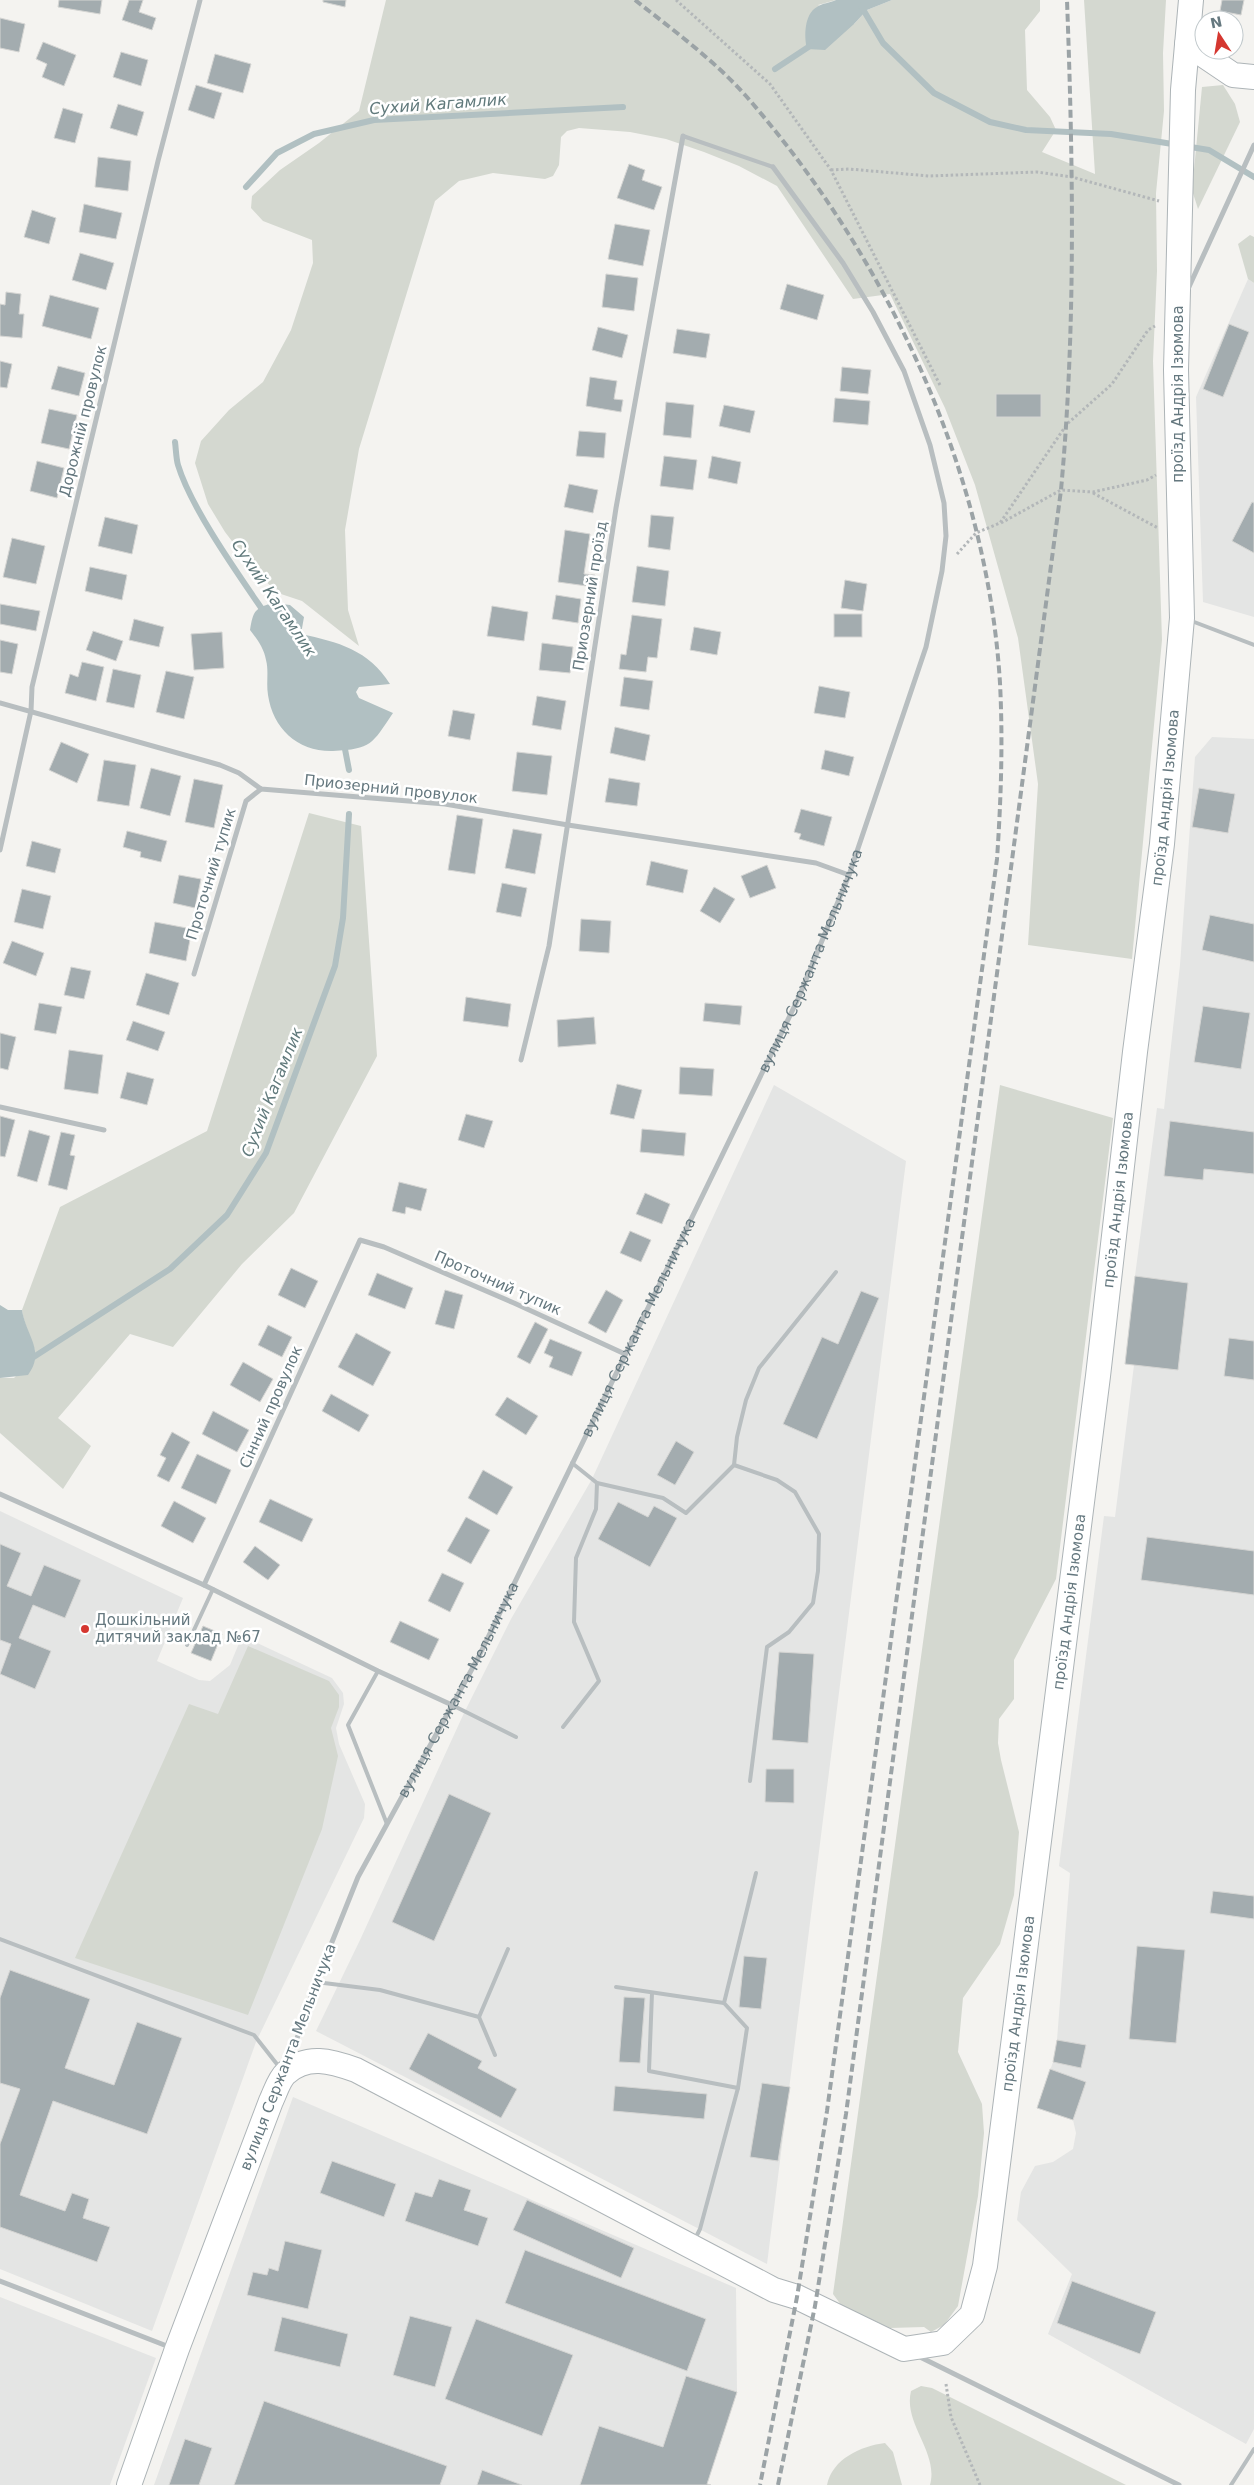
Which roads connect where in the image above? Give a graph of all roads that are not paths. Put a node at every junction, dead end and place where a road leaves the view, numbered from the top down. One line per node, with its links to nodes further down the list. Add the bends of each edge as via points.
1 (200, 0): 12 (street, Дорожній провулок, via 158,161 34,678)
2 (1190, 0): 3 (street, проїзд Андрія Ізюмова)
3 (1187, 44): 4 (street, via 1233,75); 8 (street, проїзд Андрія Ізюмова, via 1179,200)
4 (1254, 77)
5 (683, 136): 7 (lane); 14 (street, Приозерний проїзд, via 616,508)
6 (1254, 145): 8 (street)
7 (773, 167): 16 (street, вулиця Сержанта Мельничука, via 843,263 904,371 930,445 944,503 946,536 942,571 926,647)
8 (1178, 310): 9 (street, проїзд Андрія Ізюмова, via 1176,370)
9 (1182, 618): 10 (lane); 50 (street, проїзд Андрія Ізюмова, via 1162,844 985,2266 972,2315 943,2343)
10 (1254, 645)
11 (0, 703): 12 (street)
12 (31, 711): 13 (street, via 220,765 239,773); 15 (street, Дорожній провулок)
13 (261, 789): 14 (street, Приозерний провулок, via 445,804); 17 (street, Проточний тупик, via 246,801)
14 (568, 825): 16 (street, Приозерний провулок, via 816,863); 18 (street, Приозерний проїзд, via 549,946)
15 (0, 850)
16 (849, 875): 23 (street, вулиця Сержанта Мельничука, via 798,999)
17 (194, 974)
18 (521, 1060)
19 (0, 1107): 20 (street)
20 (104, 1130)
21 (360, 1240): 23 (street, Проточний тупик, via 384,1247); 28 (street, Сінний провулок)
22 (836, 1272): 25 (lane, via 759,1368 746,1400)
23 (625, 1354): 24 (street, вулиця Сержанта Мельничука)
24 (572, 1463): 26 (lane); 32 (street, вулиця Сержанта Мельничука)
25 (734, 1465): 26 (lane, via 686,1513 663,1498); 35 (lane, via 777,1480 795,1492 819,1534 813,1602 789,1632 767,1647)
26 (597, 1483): 33 (lane, via 596,1509 576,1558 574,1622 599,1680)
27 (0, 1494): 28 (street)
28 (204, 1584): 29 (street)
29 (213, 1589): 30 (lane); 31 (street)
30 (187, 1645)
31 (378, 1671): 32 (street); 36 (lane, via 348,1725)
32 (452, 1705): 34 (lane); 36 (street, вулиця Сержанта Мельничука)
33 (563, 1727)
34 (516, 1737)
35 (750, 1781)
36 (387, 1825): 40 (street, вулиця Сержанта Мельничука, via 358,1877)
37 (756, 1873): 43 (lane)
38 (0, 1939): 46 (lane, via 254,2035)
39 (508, 1950): 44 (lane)
40 (316, 1982): 44 (lane, via 380,1990); 46 (street, вулиця Сержанта Мельничука)
41 (616, 1987): 42 (lane)
42 (652, 1993): 43 (lane); 47 (lane, via 648,2071)
43 (724, 2003): 47 (lane, via 747,2028)
44 (479, 2017): 45 (lane)
45 (495, 2056)
46 (285, 2074): 48 (street, via 306,2061 329,2061 356,2070); 51 (street, вулиця Сержанта Мельничука, via 270,2101)
47 (738, 2088): 48 (lane, via 700,2229)
48 (691, 2246): 50 (street, via 774,2290 797,2297)
49 (0, 2282): 51 (street)
50 (904, 2348): 54 (street)
51 (176, 2349): 53 (street, вулиця Сержанта Мельничука)
52 (1254, 2449): 55 (lane)
53 (129, 2485)
54 (1179, 2485)
55 (1231, 2485)

